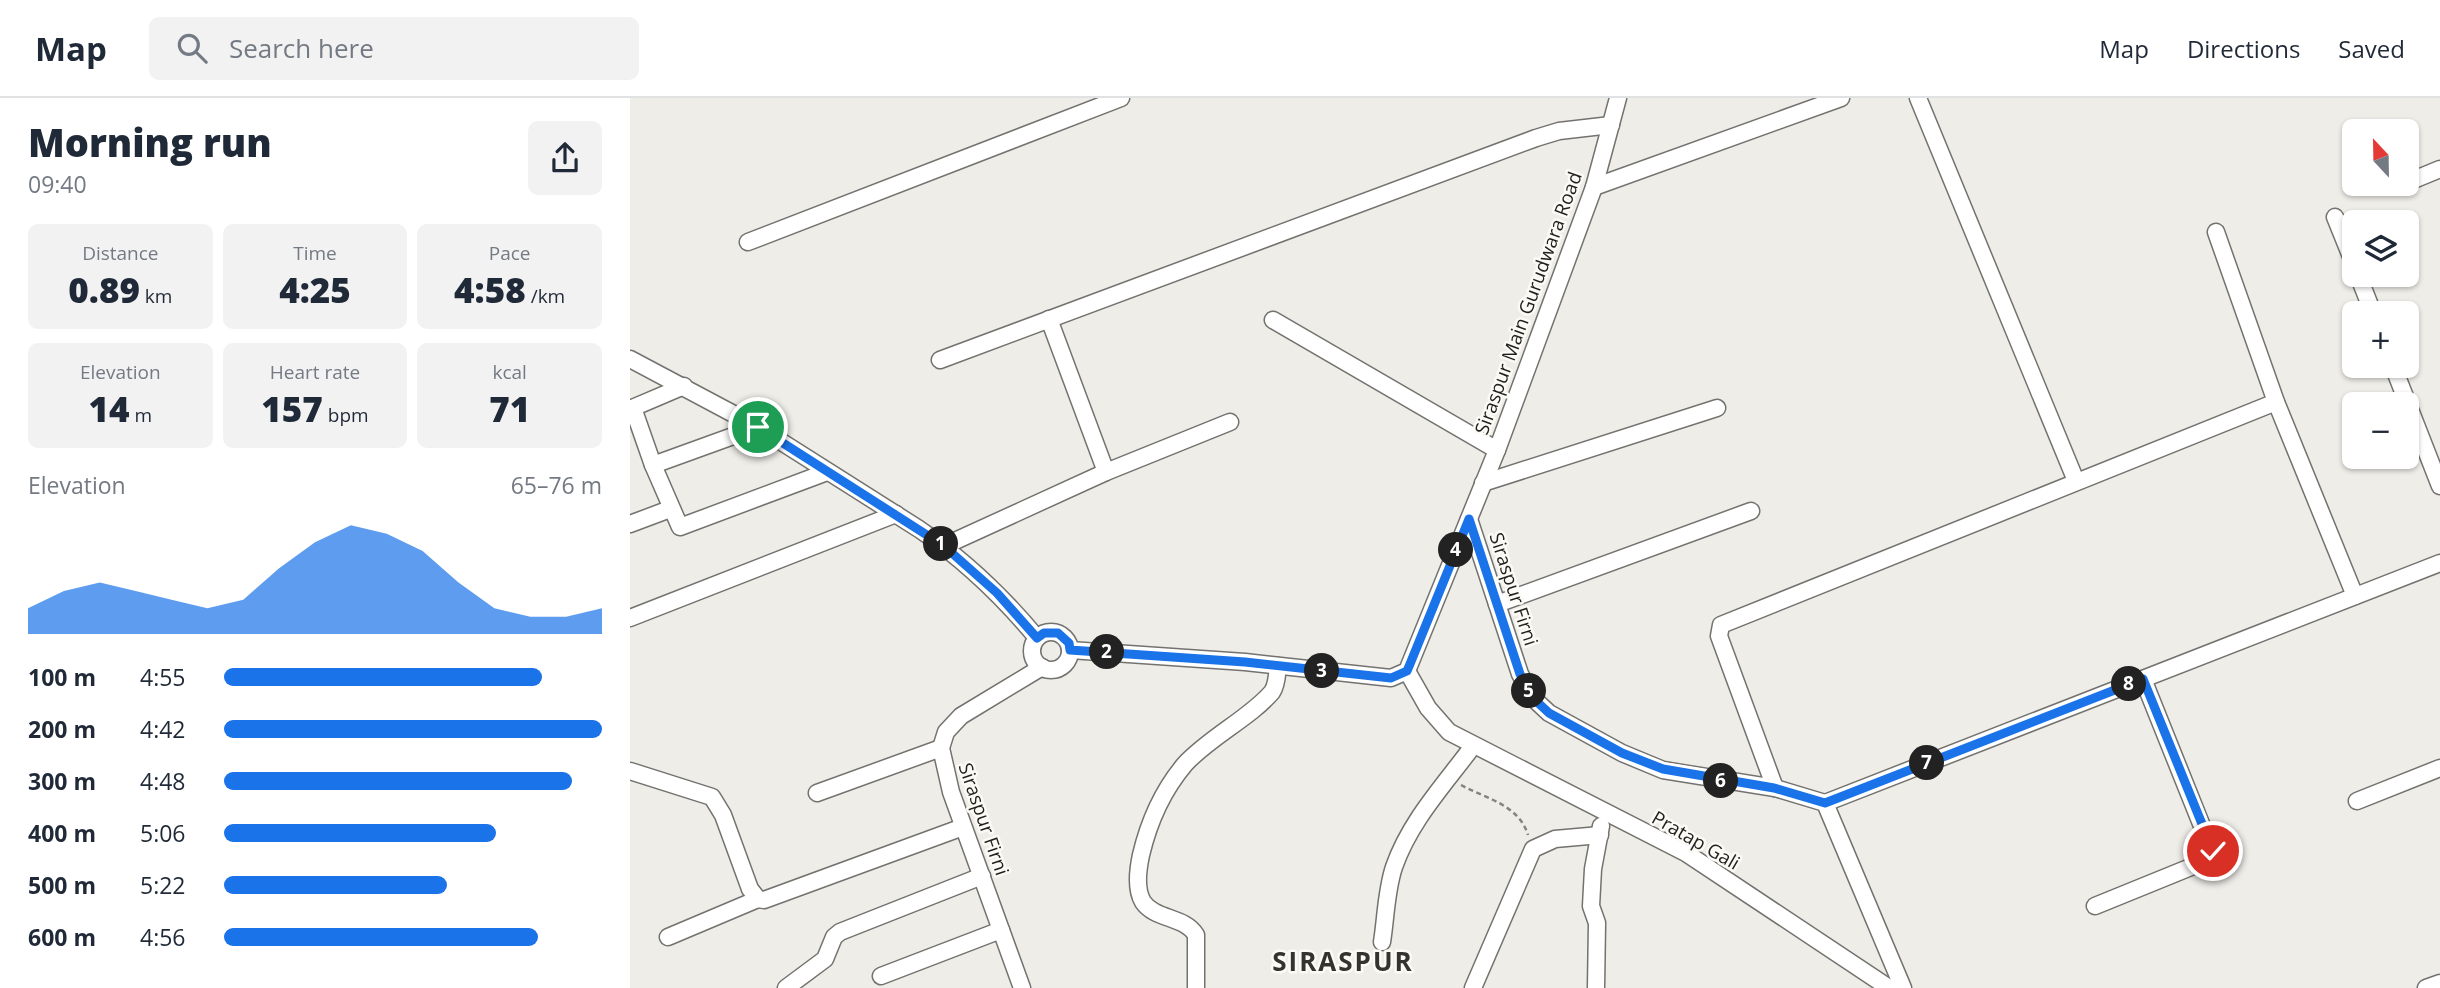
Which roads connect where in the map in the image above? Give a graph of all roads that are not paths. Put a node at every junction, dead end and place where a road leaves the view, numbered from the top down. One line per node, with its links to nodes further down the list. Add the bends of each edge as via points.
1 (1121, 98): 12 (street)
2 (1618, 98): 5 (street, Siraspur Main Gurudwara Road)
3 (1842, 98): 8 (street)
4 (1918, 98): 30 (street)
5 (1611, 125): 8 (street, Siraspur Main Gurudwara Road); 13 (street, via 1536,138)
6 (2440, 169): 7 (street)
7 (2419, 177)
8 (1594, 187): 25 (street, Siraspur Main Gurudwara Road)
9 (2335, 217): 11 (street)
10 (2216, 232): 19 (street)
11 (2342, 234)
12 (748, 242)
13 (1049, 319): 16 (street); 29 (street)
14 (1273, 320): 25 (street)
15 (630, 359): 18 (street)
16 (940, 360)
17 (2398, 378): 32 (street)
18 (684, 386): 21 (street); 23 (street)
19 (2276, 402): 30 (street); 40 (street)
20 (1717, 408): 31 (street)
21 (631, 409): 24 (street)
22 (1230, 422): 29 (street)
23 (758, 427): 27 (street); 28 (street)
24 (647, 448): 26 (street); 27 (street)
25 (1497, 450): 31 (street, Siraspur Main Gurudwara Road)
26 (630, 454)
27 (653, 465): 33 (street)
28 (827, 472): 33 (street, via 683,527); 35 (street)
29 (1106, 472): 38 (street)
30 (2076, 481): 53 (street, via 1721,625 1719,636)
31 (1483, 483): 36 (street, Siraspur Main Gurudwara Road)
32 (2440, 486)
33 (670, 509): 37 (street)
34 (1751, 511): 41 (street)
35 (896, 514): 38 (street); 42 (street)
36 (1469, 519): 41 (street, Siraspur Firni); 47 (street, Siraspur Firni)
37 (630, 524)
38 (944, 546): 43 (street, via 997,593)
39 (2440, 563): 40 (street)
40 (2355, 596): 48 (street)
41 (1497, 604): 53 (street, Siraspur Firni, via 1524,684 1535,700 1566,724 1663,769)
42 (630, 618)
43 (1037, 638): 44 (street, via 1058,633); 46 (street, via 1032,650)
44 (1070, 650): 45 (street); 46 (street, via 1061,667)
45 (1278, 666): 47 (street, via 1391,678); 70 (street, via 1271,693 1184,765 1159,803 1143,844 1138,866 1140,894 1149,908 1187,925 1196,935)
46 (1042, 667): 50 (street, Siraspur Firni, via 961,716 946,732)
47 (1407, 671): 49 (street, Pratap Gali, via 1437,721)
48 (2143, 679): 56 (street); 62 (street, via 2213,858)
49 (1473, 746): 57 (street, Pratap Gali); 65 (street, via 1412,829 1394,867)
50 (941, 748): 54 (street); 58 (street, Siraspur Firni)
51 (2440, 768): 55 (street)
52 (630, 771): 61 (street, via 705,793 715,801)
53 (1774, 788): 56 (street, Siraspur Firni)
54 (817, 793)
55 (2357, 801)
56 (1825, 803): 74 (street)
57 (1604, 813): 59 (street); 73 (street, Pratap Gali, via 1686,853)
58 (963, 827): 60 (street, Siraspur Firni); 61 (street)
59 (1600, 835): 71 (street, via 1555,839 1533,849); 72 (street, via 1591,906 1597,923)
60 (982, 876): 63 (street, Siraspur Firni); 68 (street, via 840,932 825,959)
61 (758, 899): 64 (street)
62 (2095, 906)
63 (1002, 930): 66 (street); 69 (street, Siraspur Firni)
64 (668, 937)
65 (1382, 942)
66 (881, 976)
67 (2440, 982): 75 (street)
68 (786, 988)
69 (1022, 988)
70 (1196, 988)
71 (1474, 988)
72 (1596, 988)
73 (1889, 988)
74 (1903, 988)
75 (2426, 988)

